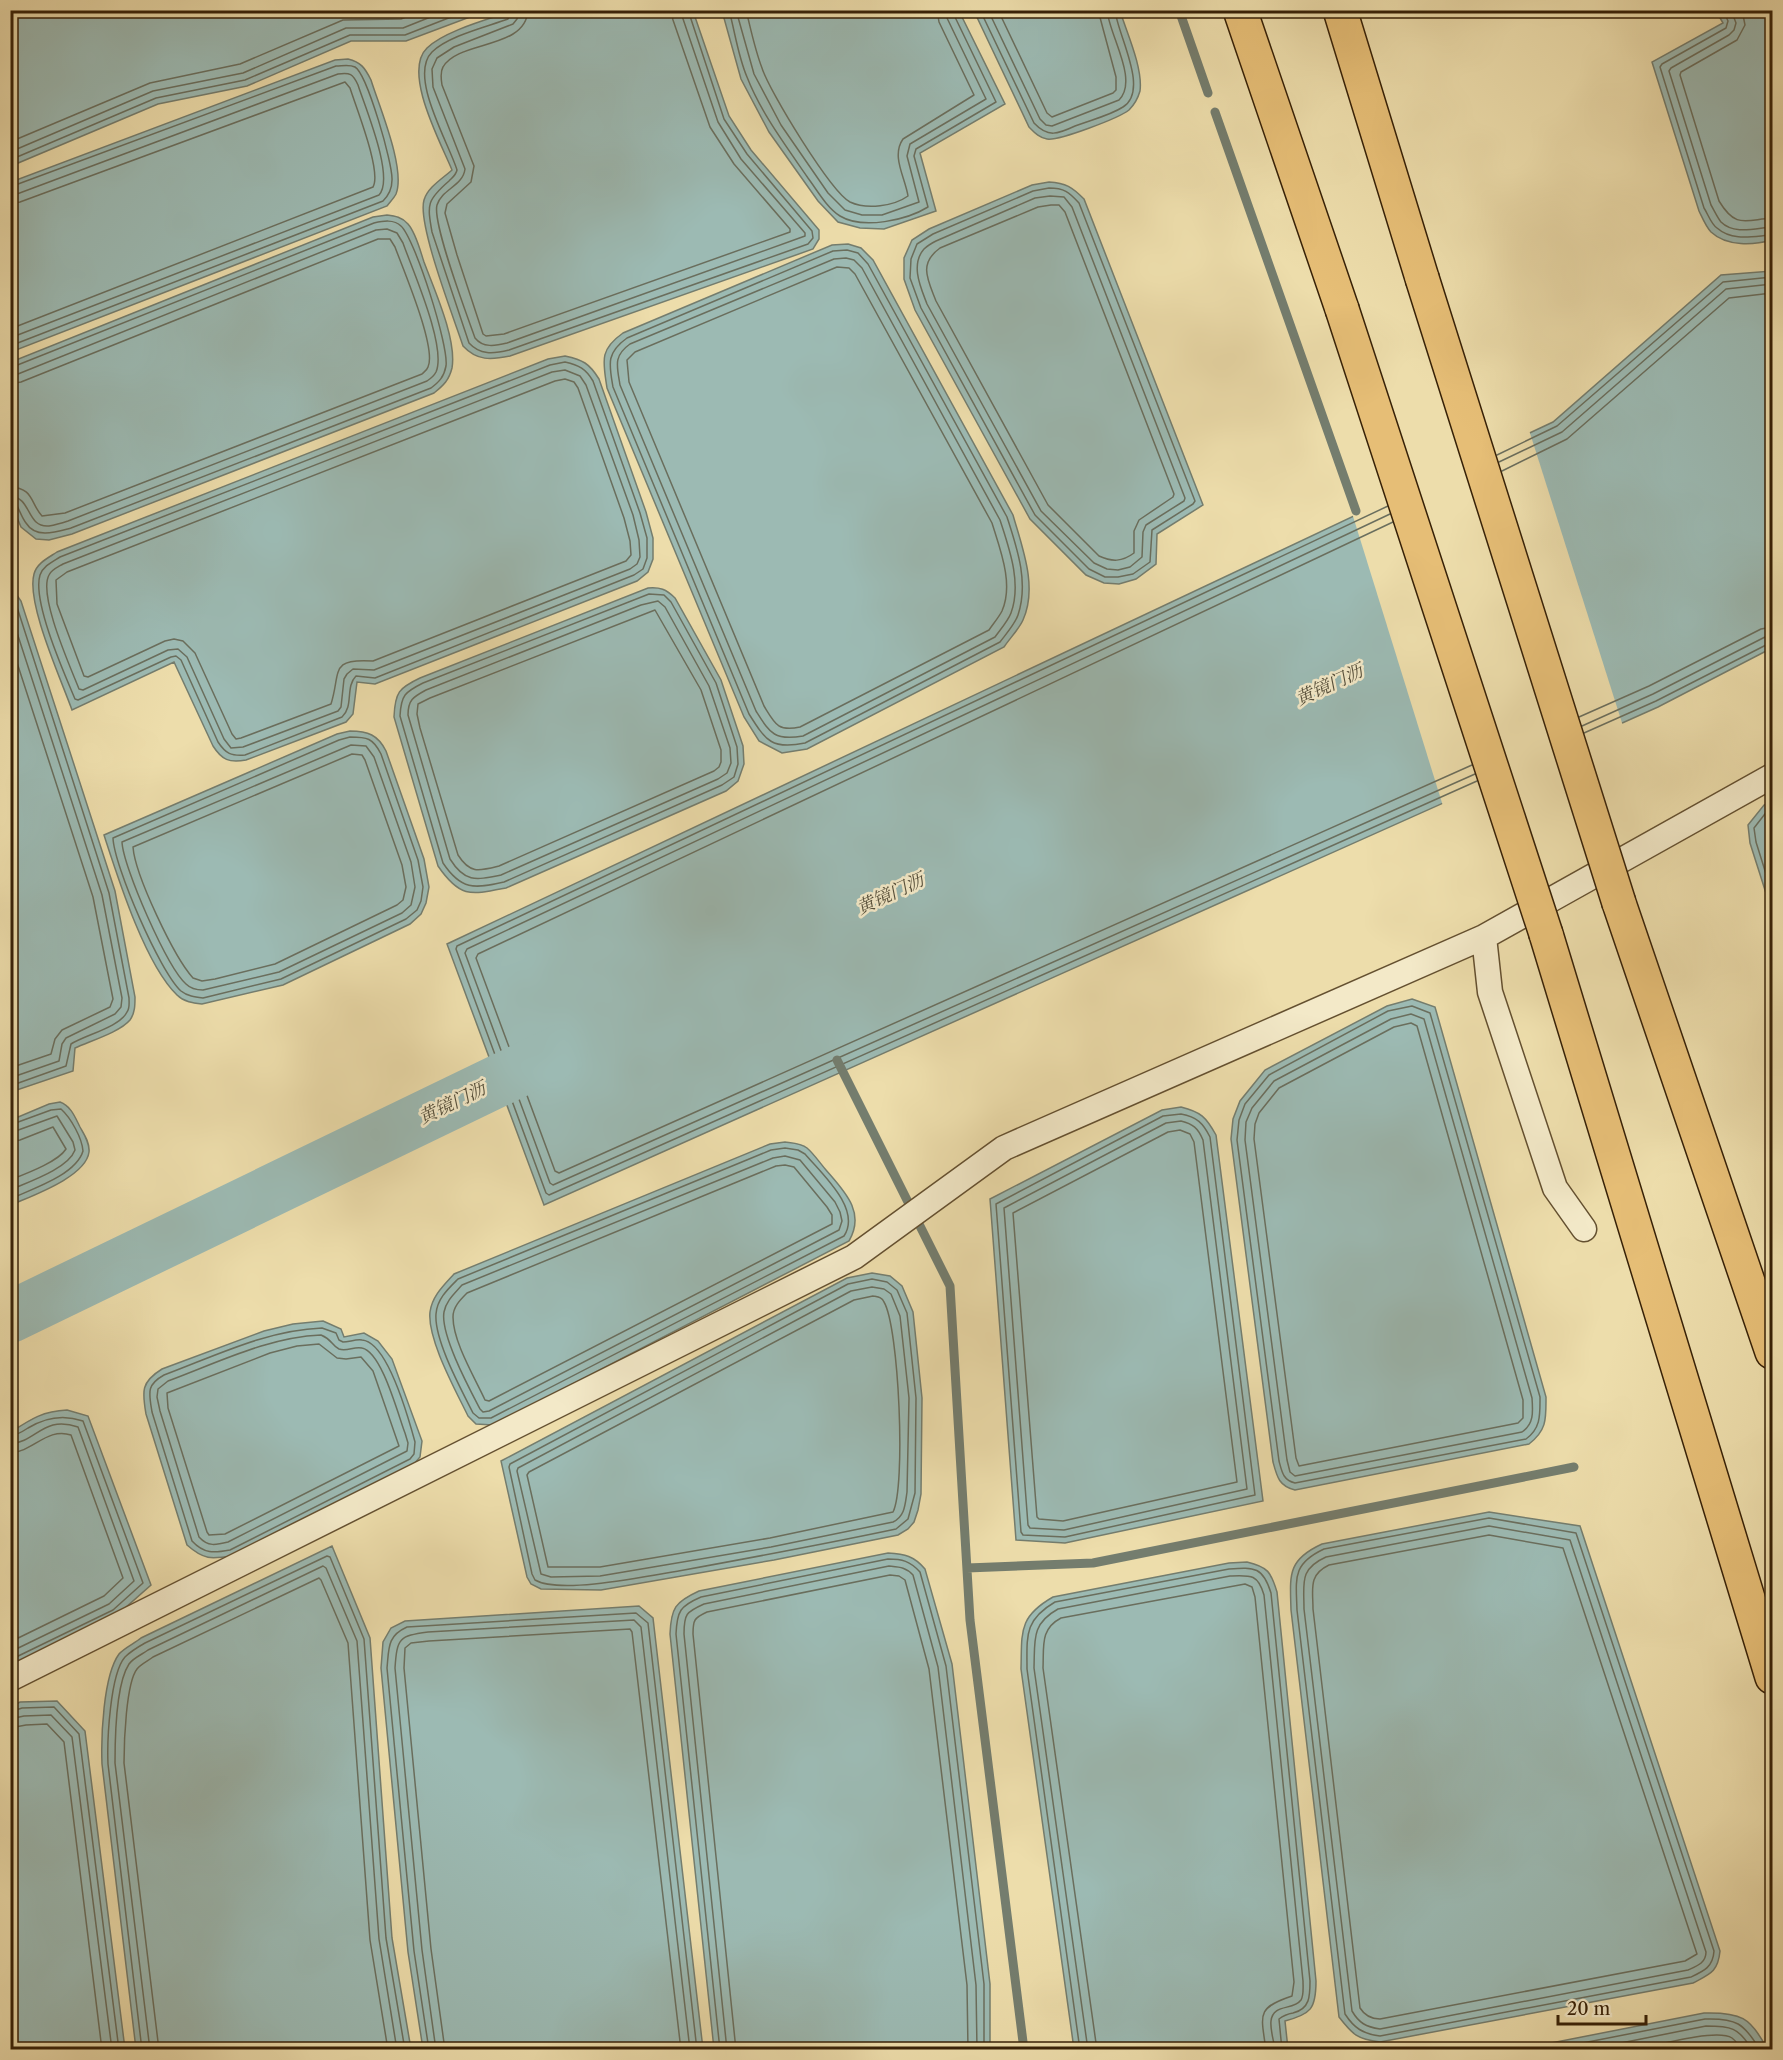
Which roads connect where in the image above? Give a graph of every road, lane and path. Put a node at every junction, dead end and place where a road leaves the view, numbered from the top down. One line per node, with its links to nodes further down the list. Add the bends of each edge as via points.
1 (1240, 10): 7 (highway, bridge, via 1546,934)
2 (1340, 10): 6 (highway, bridge, via 1619,903)
3 (1773, 776): 4 (street)
4 (1484, 937): 5 (street, via 1490,992 1555,1188); 8 (street, via 1004,1148 854,1257)
5 (1584, 1229)
6 (1773, 1352)
7 (1773, 1677)
8 (10, 1679)

